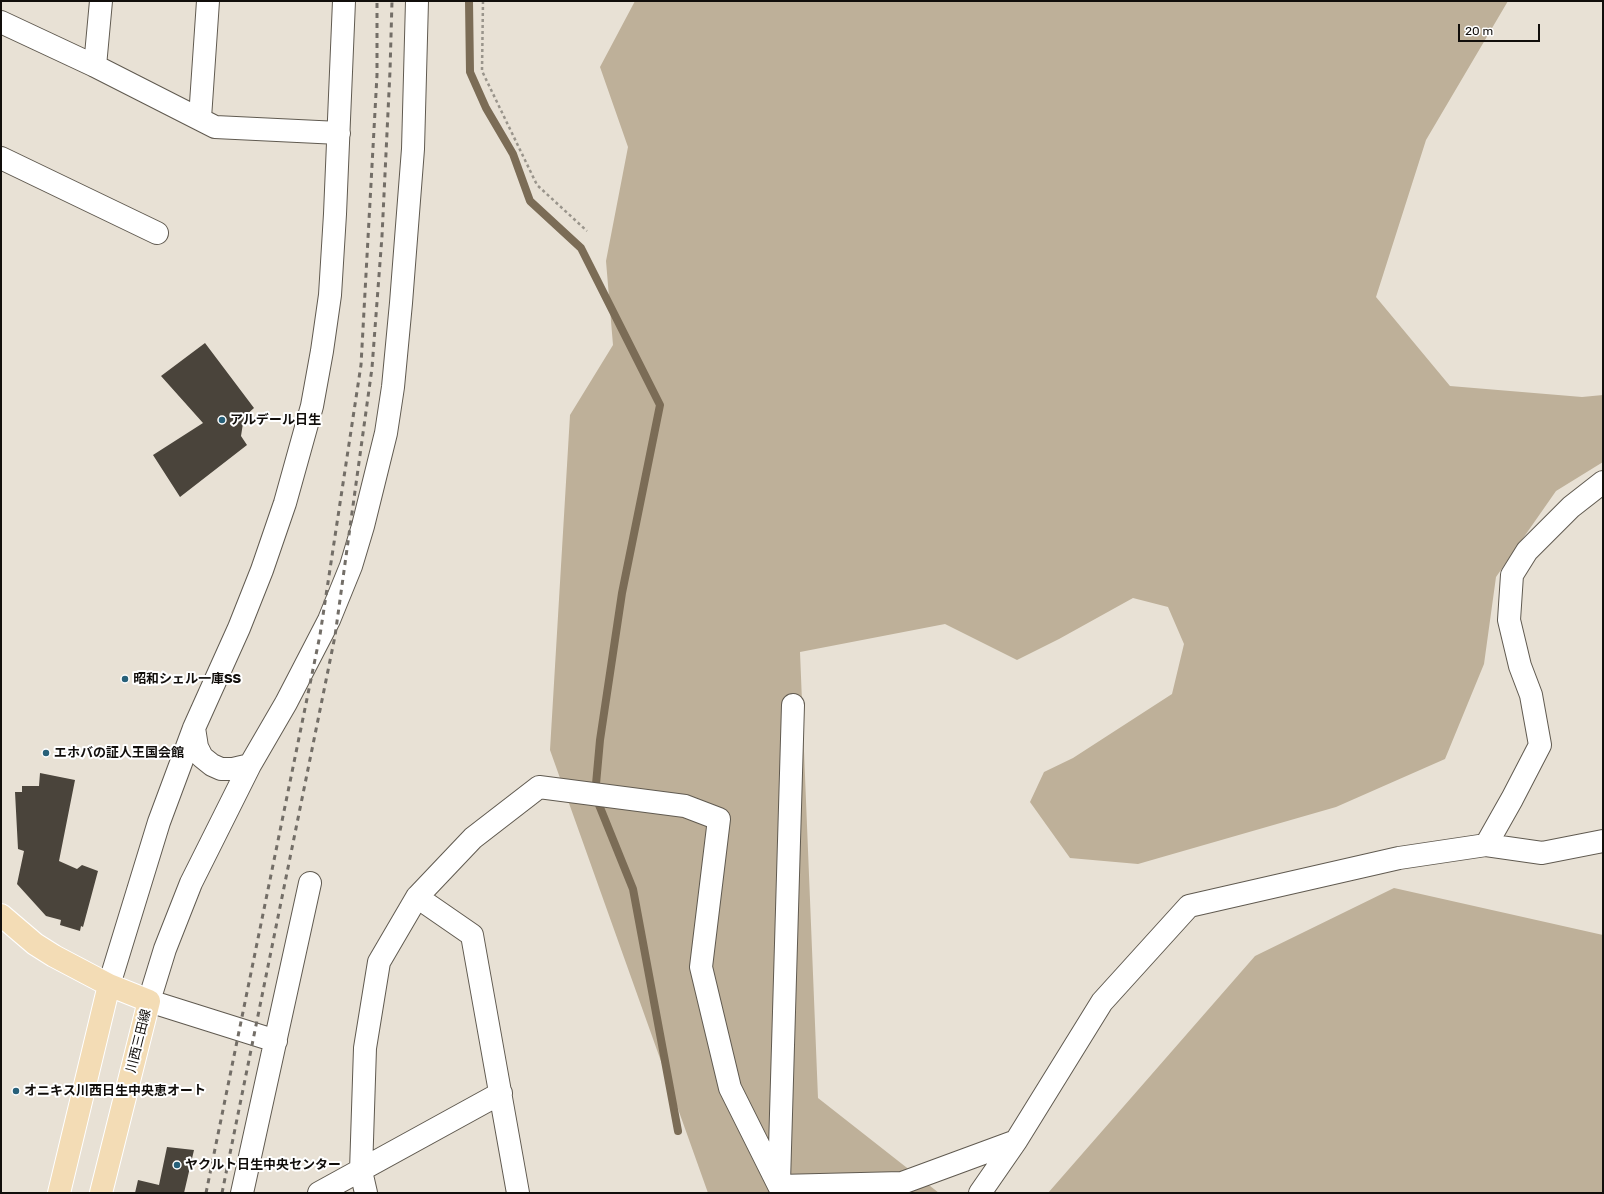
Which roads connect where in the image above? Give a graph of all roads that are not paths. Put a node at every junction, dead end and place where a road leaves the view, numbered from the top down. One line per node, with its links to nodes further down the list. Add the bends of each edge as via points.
1 (101, 1): 6 (street)
2 (208, 1): 7 (street)
3 (344, 1): 8 (street)
4 (417, 1): 14 (street, via 413,149 407,230 393,387 375,482 354,559 329,620 286,703)
5 (1, 22): 6 (street)
6 (95, 66): 7 (street)
7 (200, 118): 8 (street, via 215,127)
8 (339, 133): 13 (street, via 330,295 312,406 285,503 262,570)
9 (1, 158): 10 (street)
10 (157, 233)
11 (1603, 482): 16 (street, via 1571,508 1527,551 1512,576 1509,620 1520,666 1531,695 1540,745)
12 (793, 705): 26 (street)
13 (194, 728): 14 (street, via 197,747 202,757 212,765 221,769 234,769); 20 (street, via 159,822)
14 (250, 764): 21 (street, via 191,883 165,949)
15 (1603, 841): 16 (street, via 1542,854)
16 (1486, 845): 24 (street, via 1399,858 1189,906 1102,1002)
17 (310, 883): 22 (street)
18 (417, 897): 23 (street, via 472,935); 25 (street, via 379,962 365,1048); 26 (street, via 473,838 539,787 685,806 719,819 701,967 730,1088)
19 (1, 915): 20 (main road, 川西三田線, via 35,944)
20 (108, 985): 21 (main road, 川西三田線); 27 (main road)
21 (149, 1001): 22 (street); 28 (main road, 川西三田線)
22 (276, 1041): 29 (street)
23 (501, 1093): 25 (street); 32 (street)
24 (1016, 1141): 26 (street, via 902,1183); 33 (street)
25 (361, 1171): 30 (street); 31 (street)
26 (779, 1186)
27 (59, 1193)
28 (101, 1193)
29 (242, 1193)
30 (319, 1193)
31 (366, 1193)
32 (518, 1193)
33 (980, 1193)

